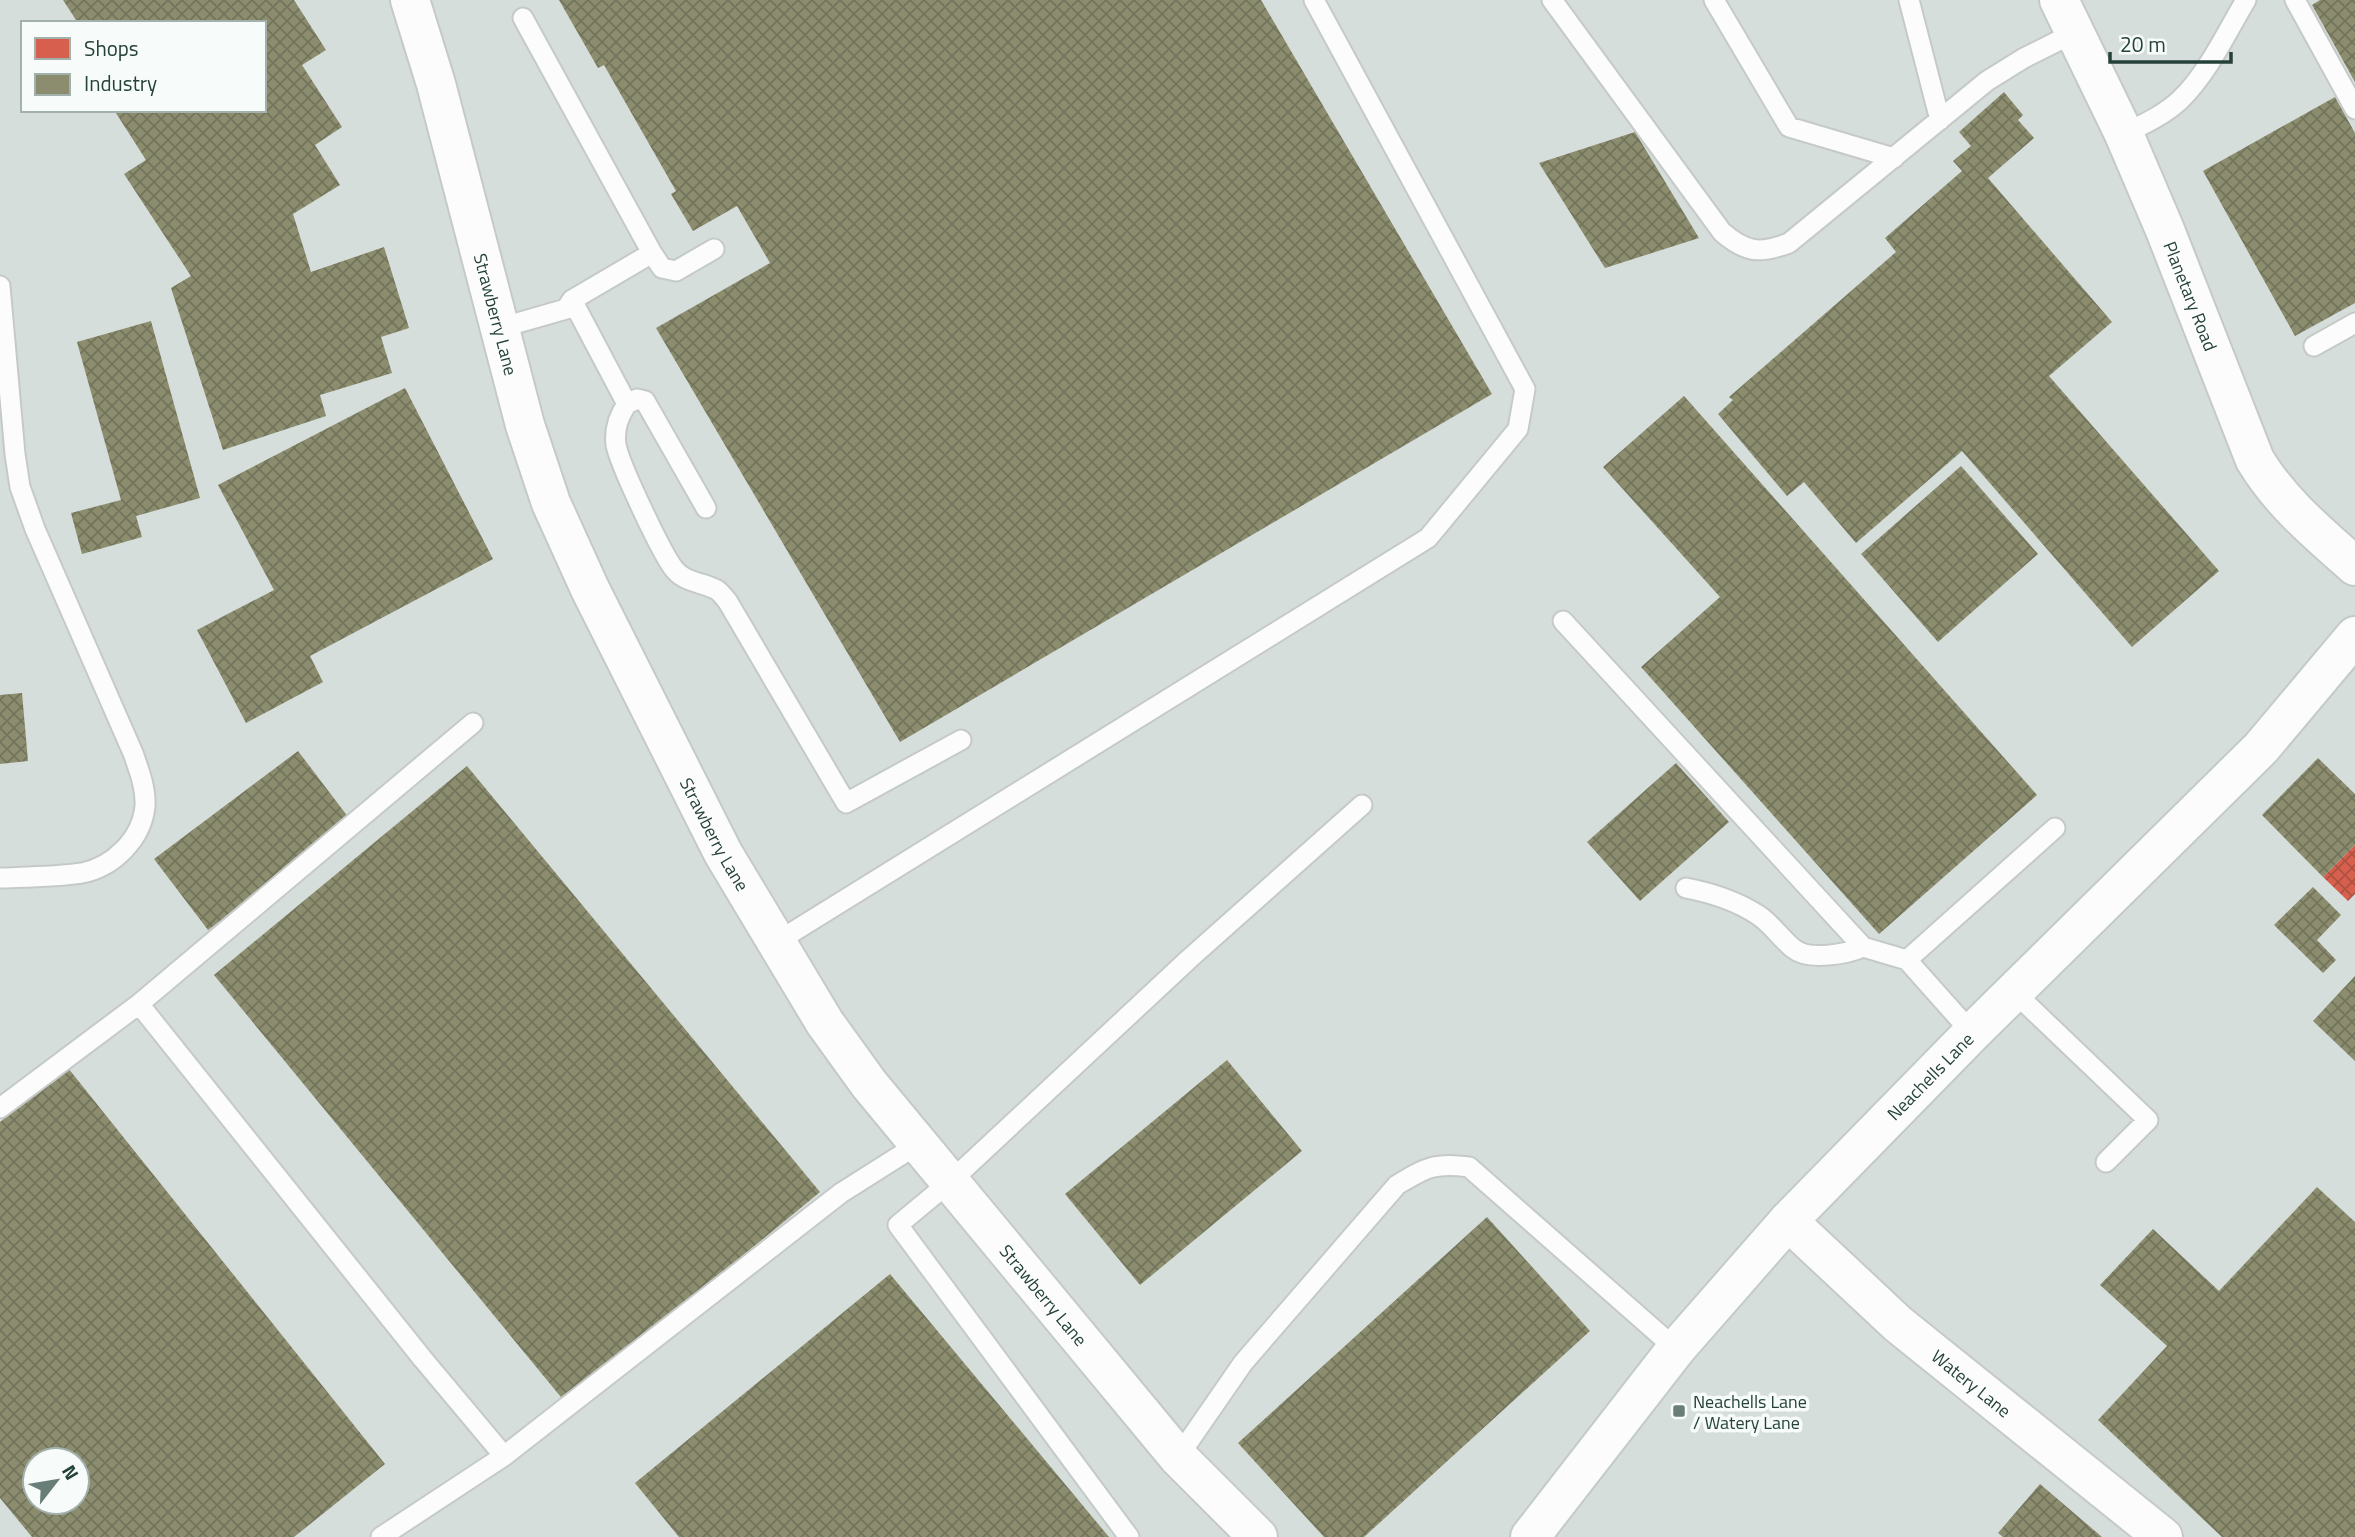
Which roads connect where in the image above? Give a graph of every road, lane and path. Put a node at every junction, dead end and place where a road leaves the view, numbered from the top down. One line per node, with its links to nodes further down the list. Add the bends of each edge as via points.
1 (410, 0): 19 (street, Strawberry Lane)
2 (1314, 0): 32 (lane, via 1525,390 1518,429 1428,538)
3 (1552, 0): 13 (lane, via 1734,243 1768,251 1789,243)
4 (1714, 0): 13 (lane, via 1789,127)
5 (1909, 0): 11 (lane)
6 (2246, 0): 12 (lane, via 2181,99)
7 (2295, 0): 10 (lane)
8 (2068, 16): 11 (lane, via 2024,58); 12 (street, Planetary Road)
9 (523, 18): 15 (lane)
10 (2355, 108)
11 (1940, 120): 13 (lane)
12 (2124, 134): 23 (street, Planetary Road, via 2255,460 2291,508)
13 (1894, 158)
14 (715, 249): 15 (lane, via 676,271 662,268)
15 (652, 253): 17 (lane)
16 (0, 286): 30 (lane, via 20,487 133,753 144,786 145,807 136,834 122,853 106,864 83,873)
17 (572, 300): 19 (lane, via 566,309); 21 (lane)
18 (2355, 323): 20 (lane)
19 (500, 328): 32 (street, Strawberry Lane, via 551,503 723,853)
20 (2314, 346)
21 (627, 404): 22 (lane, via 645,401); 27 (lane, via 618,417 616,445 661,548 683,577 718,590 728,602 846,803)
22 (706, 508)
23 (2355, 566)
24 (1563, 621): 33 (lane)
25 (2355, 636): 35 (street, Neachells Lane, via 2261,748)
26 (473, 723): 36 (lane)
27 (961, 740)
28 (1362, 805): 41 (lane)
29 (2055, 828): 34 (lane)
30 (0, 878)
31 (1686, 888): 33 (lane, via 1722,896 1760,916 1796,951 1821,956)
32 (775, 943): 39 (street, Strawberry Lane, via 832,1033)
33 (1863, 947): 34 (lane)
34 (1907, 960): 37 (lane)
35 (2015, 993): 37 (street, Neachells Lane); 40 (lane, via 2148,1120)
36 (139, 1004): 38 (lane); 44 (lane)
37 (1972, 1033): 42 (street, Neachells Lane)
38 (0, 1108)
39 (920, 1143): 41 (street, Strawberry Lane); 44 (lane, via 841,1193)
40 (2106, 1162)
41 (951, 1181): 45 (street, Strawberry Lane); 47 (lane, via 898,1225)
42 (1788, 1221): 43 (street, Neachells Lane); 50 (street, Watery Lane, via 1898,1324)
43 (1675, 1349): 45 (lane, via 1469,1167 1447,1163 1421,1170 1396,1185 1243,1363); 49 (street, Neachells Lane)
44 (505, 1456): 46 (lane)
45 (1178, 1457): 48 (street, Strawberry Lane)
46 (382, 1537)
47 (1129, 1537)
48 (1258, 1537)
49 (1530, 1537)
50 (2163, 1537)

